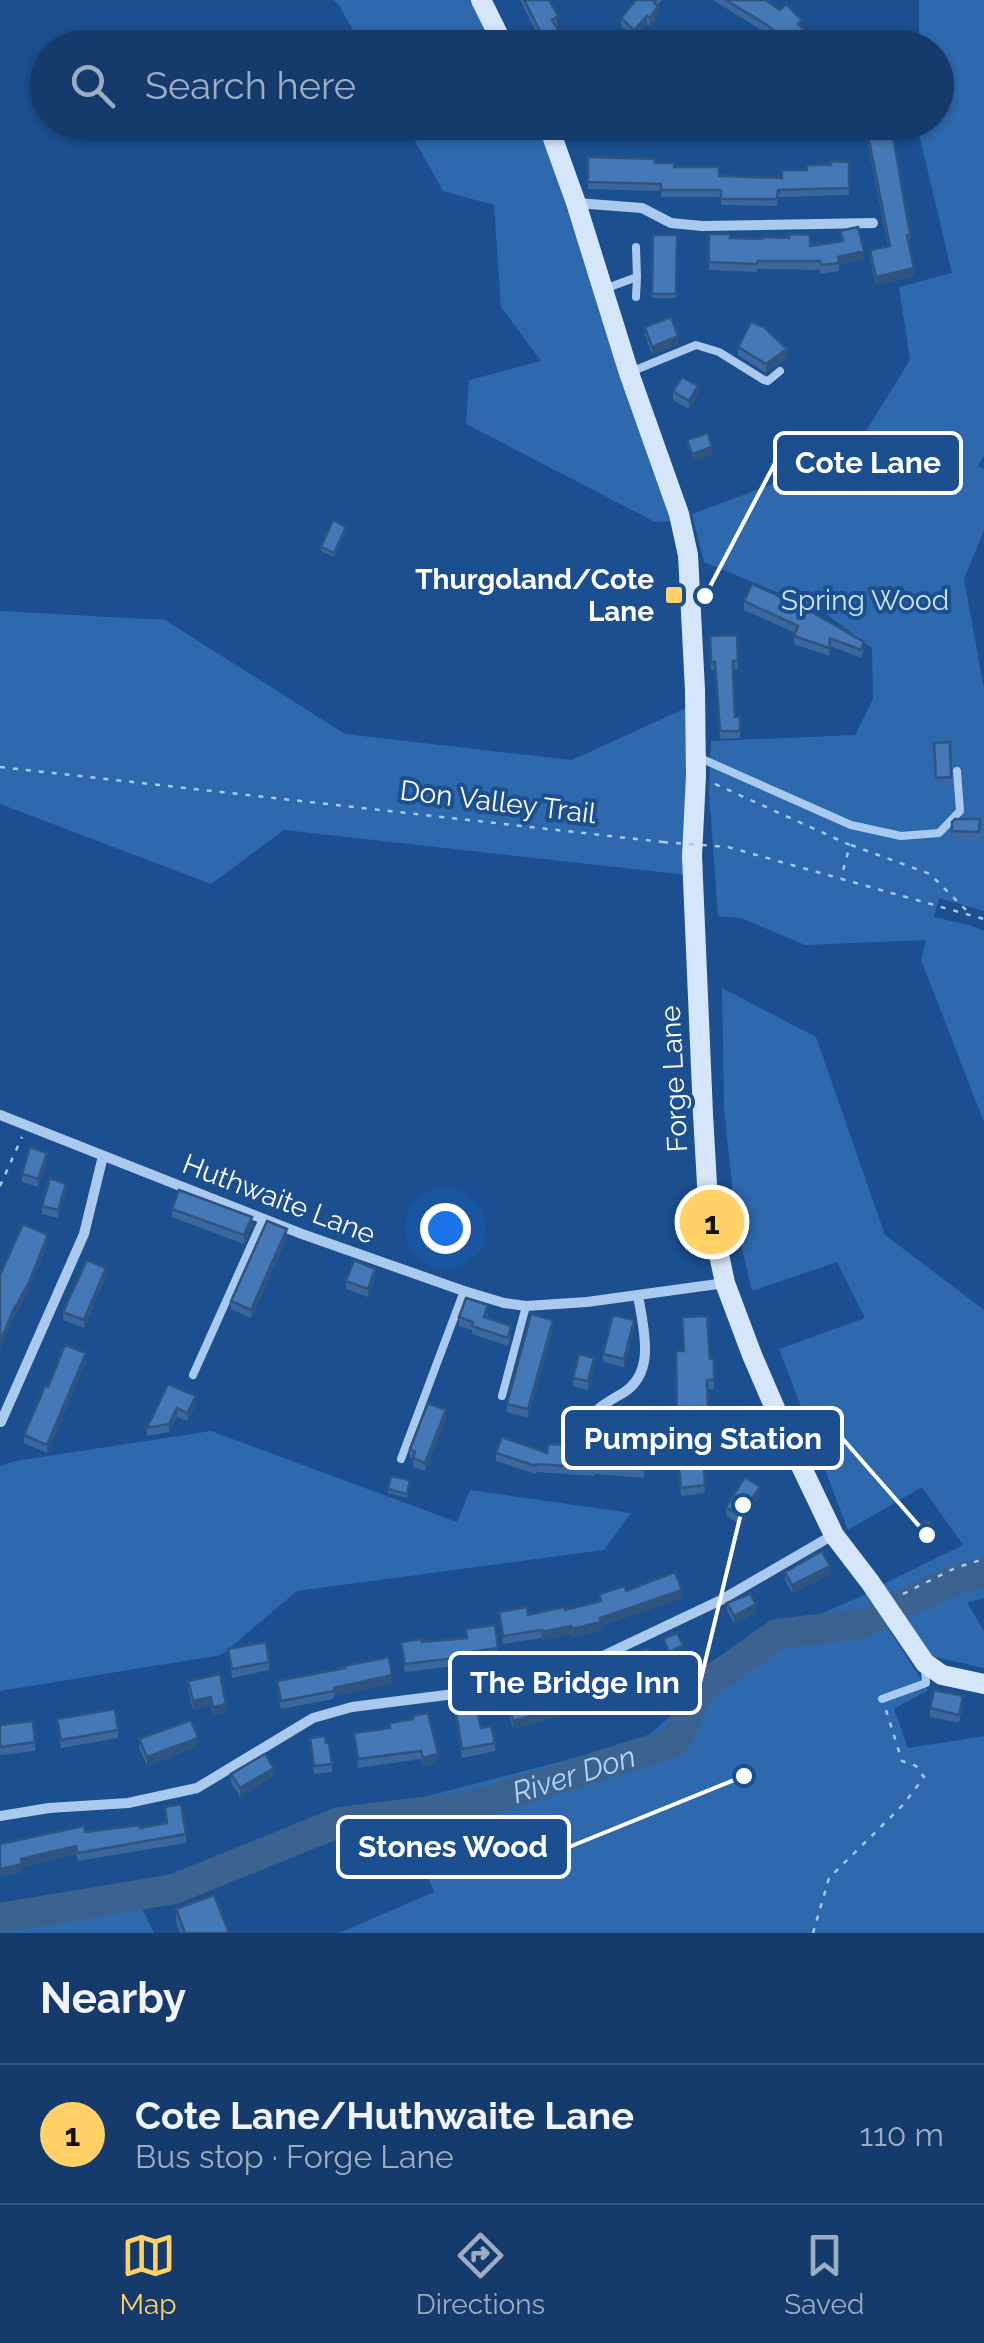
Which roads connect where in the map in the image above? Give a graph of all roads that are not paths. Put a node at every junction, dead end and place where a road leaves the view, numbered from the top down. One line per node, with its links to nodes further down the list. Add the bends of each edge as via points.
1 (481, 0): 2 (street)
2 (496, 30)
3 (554, 140): 4 (street, Forge Lane)
4 (576, 203): 5 (street, via 642,208 671,222 702,226); 8 (street, Forge Lane)
5 (873, 222)
6 (636, 247): 7 (lane)
7 (637, 277): 8 (lane); 9 (lane)
8 (603, 290): 11 (street, Forge Lane)
9 (636, 297)
10 (780, 371): 11 (lane, via 764,380 696,345)
11 (629, 373): 12 (street, Forge Lane, via 688,556)
12 (696, 766): 13 (lane, via 851,825 901,836 939,833 960,811); 17 (street, Forge Lane, via 692,856 708,1202)
13 (957, 771)
14 (0, 1116): 15 (street, Huthwaite Lane)
15 (103, 1156): 16 (street, Huthwaite Lane); 23 (street, via 84,1234)
16 (263, 1219): 18 (street, Huthwaite Lane); 21 (lane)
17 (725, 1283): 19 (street, Huthwaite Lane); 26 (street, Forge Lane)
18 (464, 1291): 20 (street, Huthwaite Lane); 25 (lane)
19 (638, 1295): 20 (street, Huthwaite Lane); 24 (street, via 644,1368 634,1385 598,1408 589,1428)
20 (526, 1306): 22 (lane)
21 (193, 1375)
22 (502, 1396)
23 (1, 1422)
24 (572, 1424)
25 (401, 1459)
26 (834, 1534): 27 (street, Forge Lane, via 886,1595); 30 (street, via 722,1600 548,1682 352,1707 313,1718 197,1788 128,1803)
27 (925, 1663): 28 (street); 29 (lane, via 926,1683)
28 (984, 1684)
29 (882, 1699)
30 (0, 1816)

